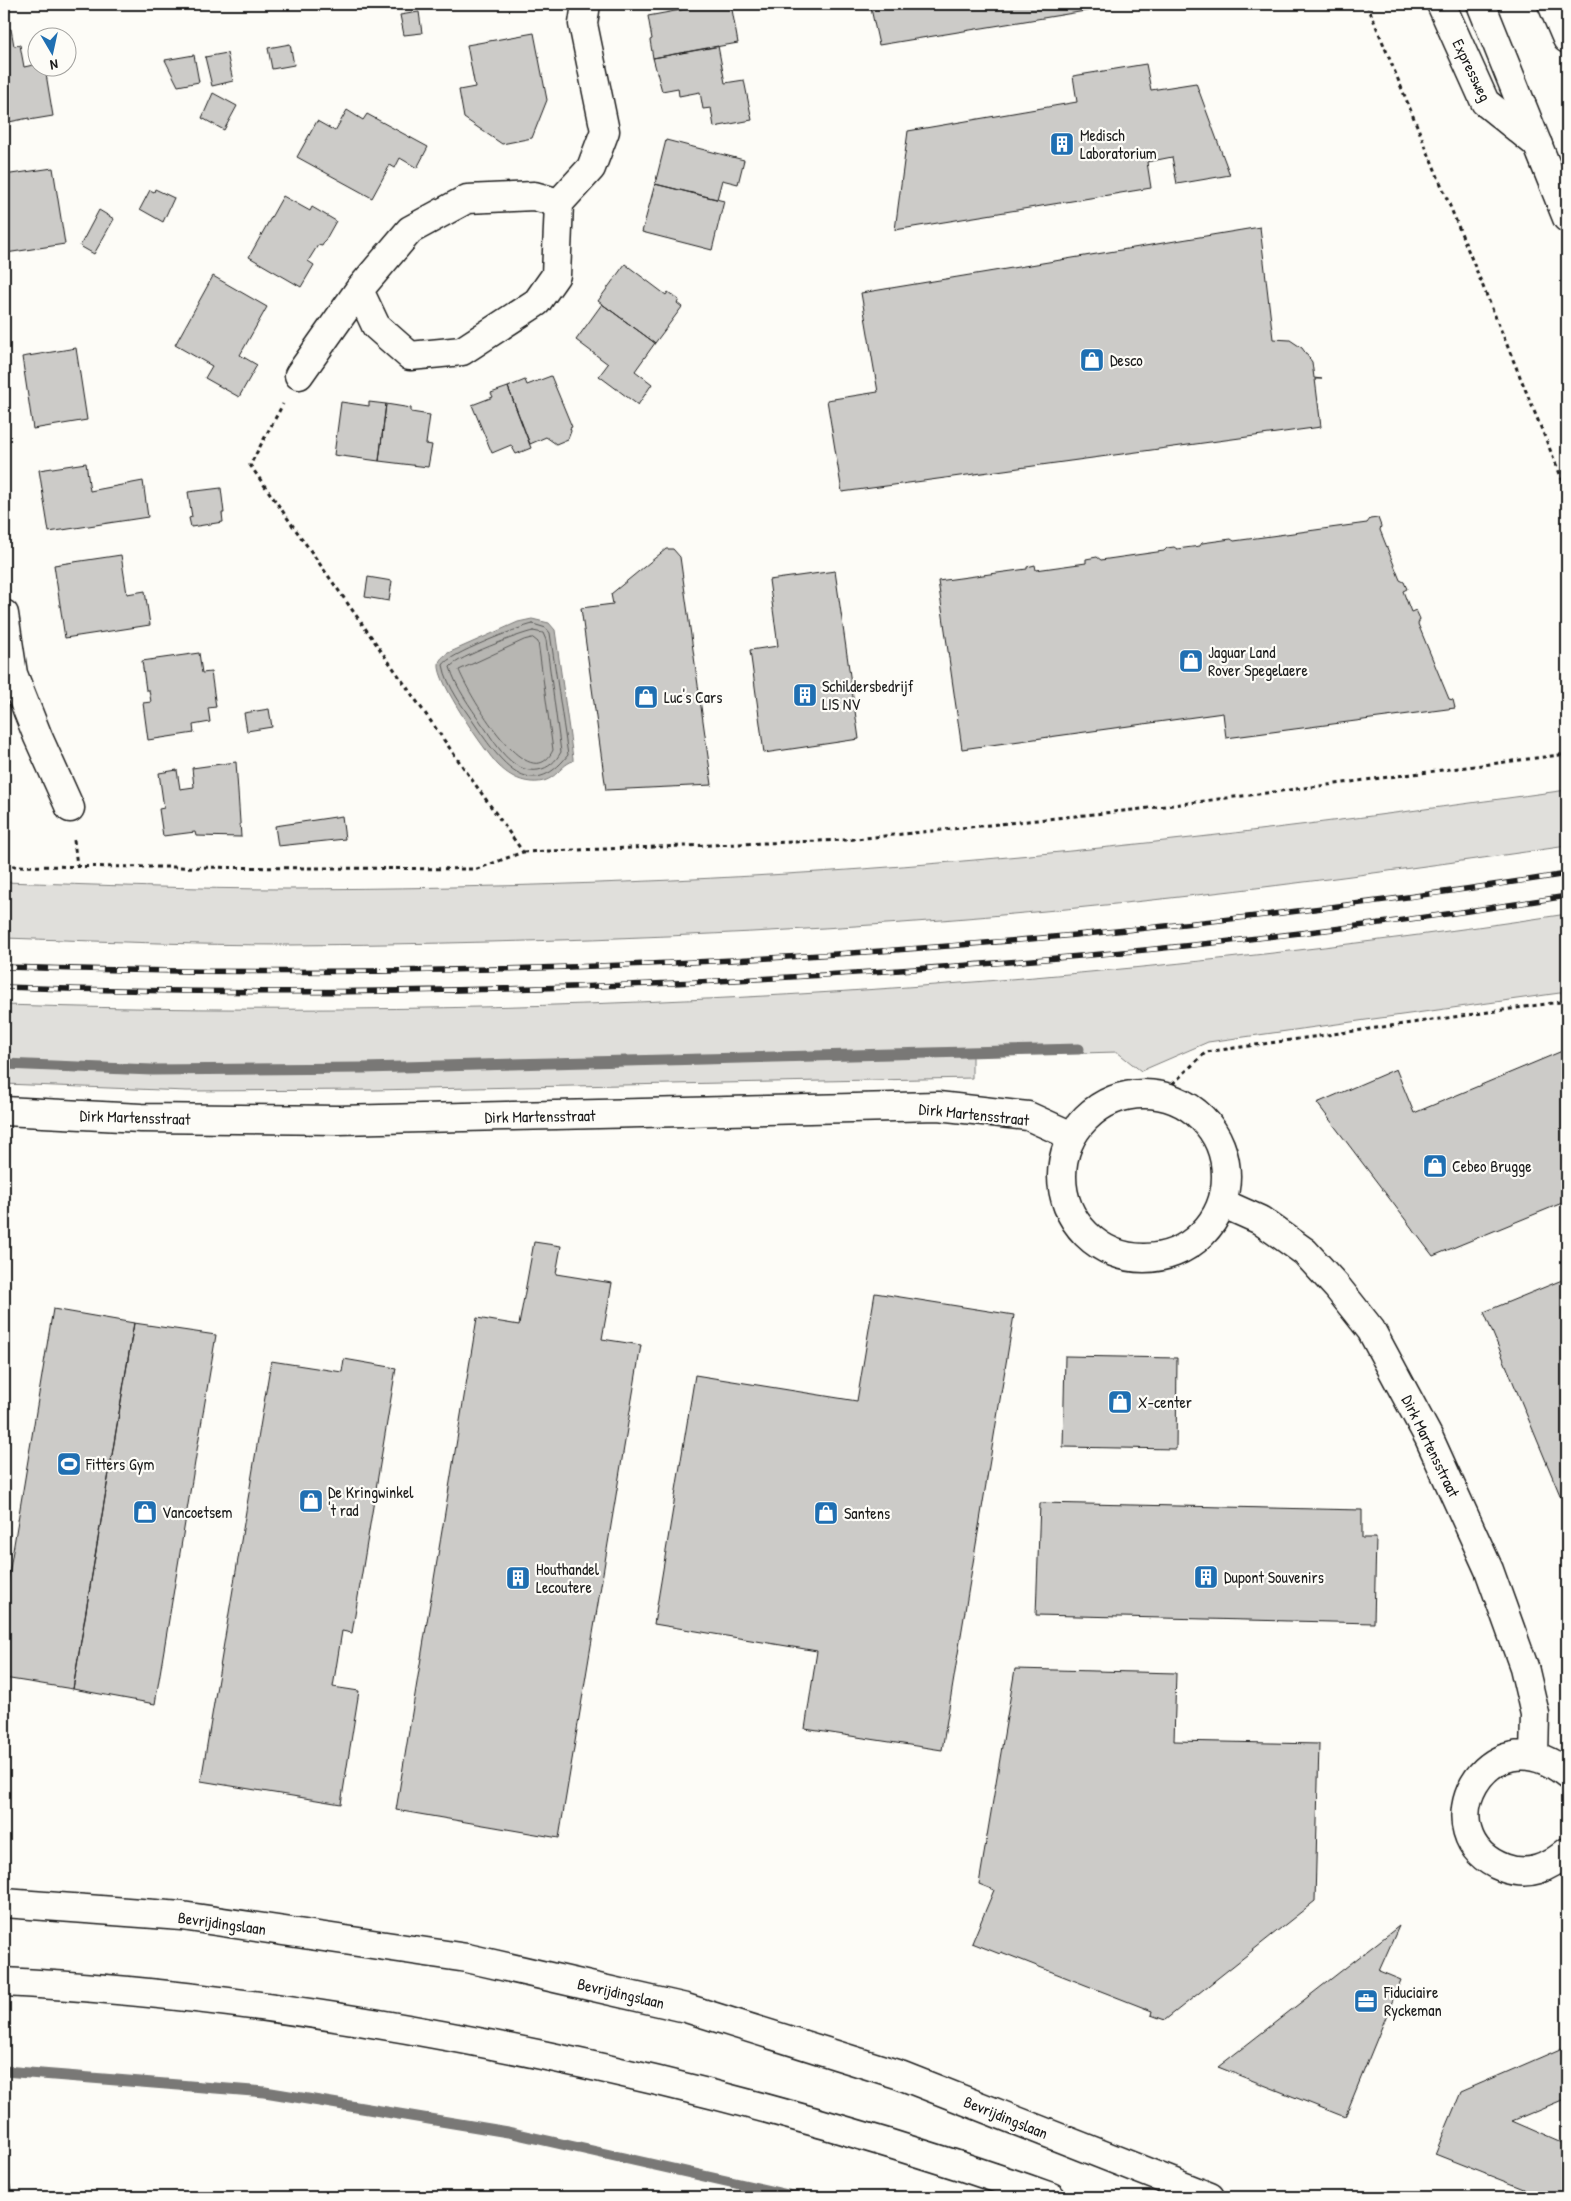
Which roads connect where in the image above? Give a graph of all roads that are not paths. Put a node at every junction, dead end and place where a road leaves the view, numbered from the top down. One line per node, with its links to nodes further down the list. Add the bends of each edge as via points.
1 (586, 4): 7 (main road, via 583,24 605,131 591,168)
2 (1440, 4): 6 (main road, Expressweg, via 1485,102)
3 (1482, 4): 6 (main road, Expressweg)
4 (1552, 4): 5 (main road)
5 (1567, 39)
6 (1538, 146): 8 (main road, Expressweg)
7 (558, 203): 9 (main road, via 534,196 467,199 410,230); 9 (main road, via 556,275 537,302 462,351 410,356 376,326)
8 (1567, 218)
9 (359, 290): 10 (main road)
10 (299, 375)
11 (4, 614): 12 (main road, via 13,674)
12 (70, 808)
13 (4, 1112): 14 (main road, Dirk Martensstraat, via 141,1118 339,1120 938,1106 1028,1116)
14 (1072, 1136): 15 (main road, via 1094,1110 1126,1095 1161,1095 1180,1101 1212,1128 1221,1146 1227,1180); 15 (main road, via 1062,1168 1066,1202 1084,1233 1111,1251 1127,1257 1144,1258 1176,1252 1204,1232)
15 (1222, 1203): 16 (main road, Dirk Martensstraat, via 1260,1220 1305,1252 1371,1330 1429,1438 1489,1570 1526,1676 1535,1714)
16 (1534, 1756): 17 (main road, via 1553,1763); 18 (main road, via 1514,1756 1495,1763 1479,1776 1469,1793 1465,1814 1468,1833 1479,1851 1494,1864 1514,1871 1534,1872 1553,1864)
17 (1567, 1774)
18 (1567, 1852)
19 (4, 1903): 22 (main road, Bevrijdingslaan, via 182,1916 467,1958 686,2008 900,2075)
20 (4, 1982): 21 (main road, via 84,1986 223,2000 428,2031 630,2074 782,2112)
21 (1051, 2197)
22 (1210, 2197)

